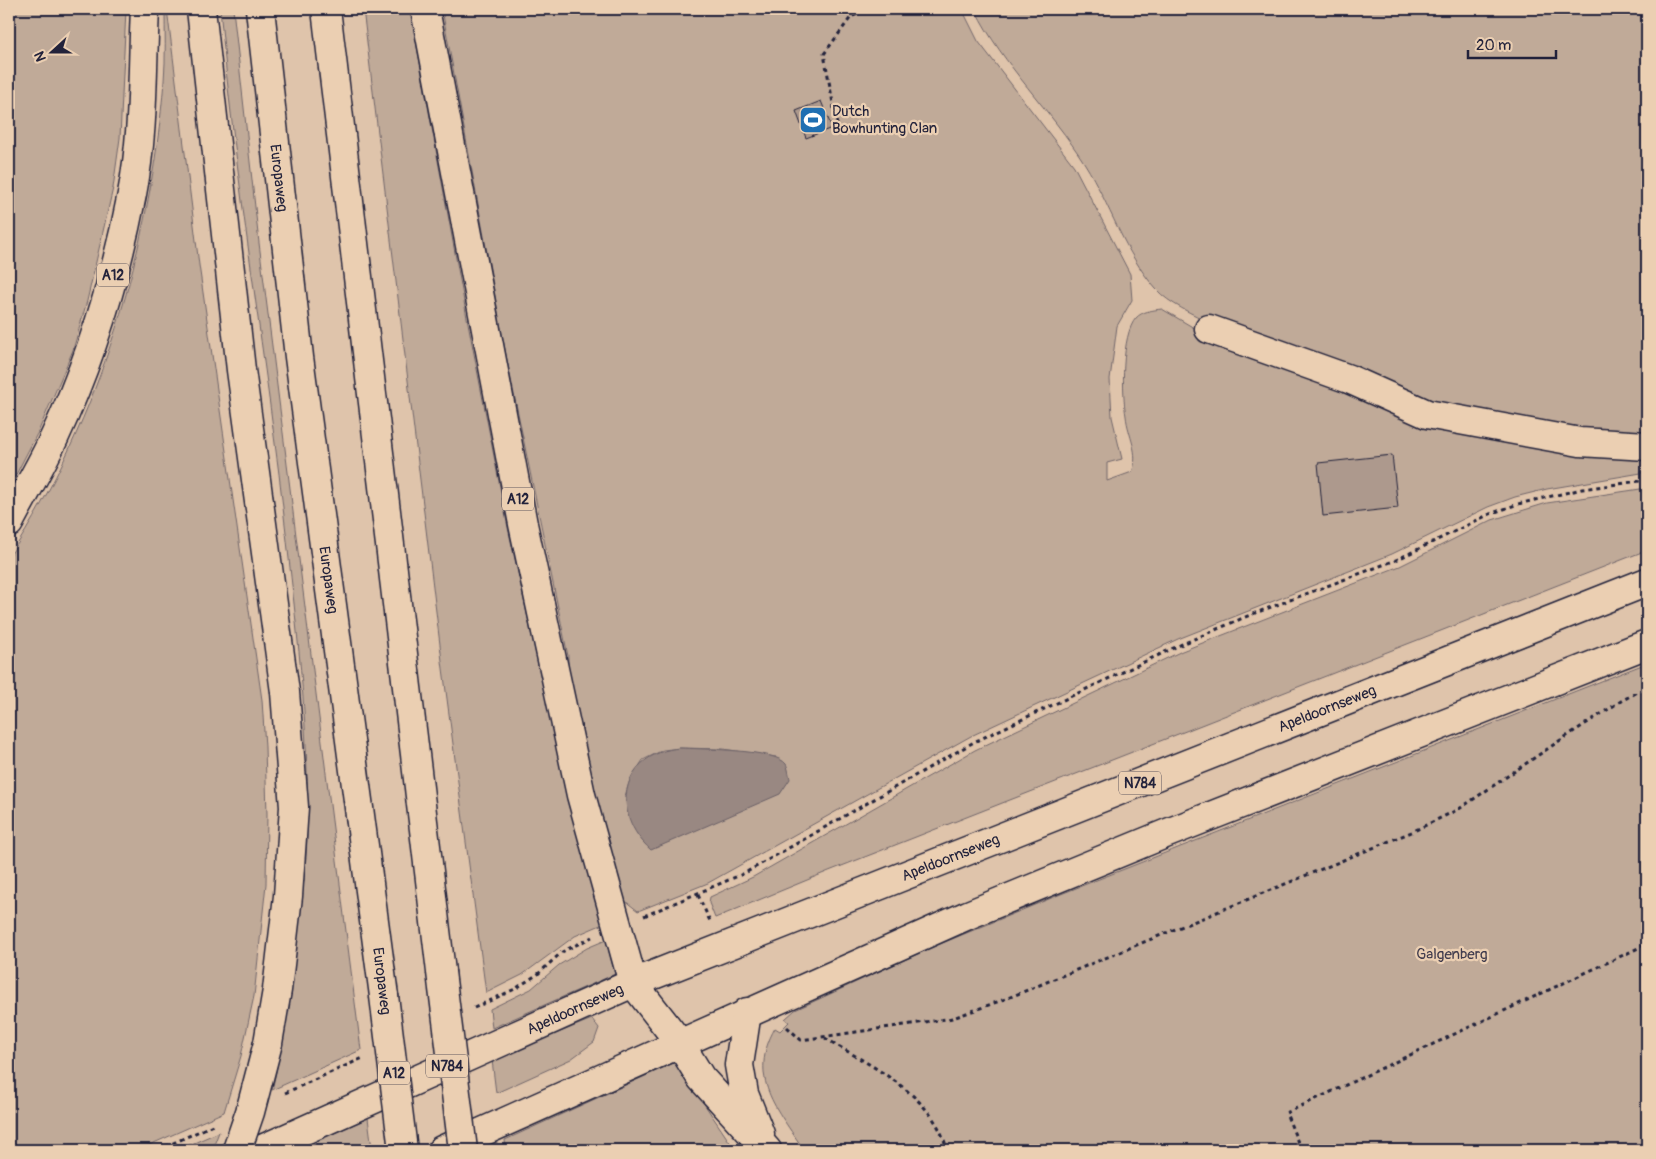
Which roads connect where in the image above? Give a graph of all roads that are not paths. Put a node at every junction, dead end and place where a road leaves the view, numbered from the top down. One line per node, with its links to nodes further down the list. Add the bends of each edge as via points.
1 (145, 9): 8 (main road, A12, via 143,98 136,164 115,269 92,346 55,436)
2 (201, 9): 14 (main road, bridge, via 240,370 286,692 294,807 277,990 268,1043)
3 (260, 9): 16 (main road, Europaweg / A12, bridge, via 299,357)
4 (326, 9): 18 (main road, bridge)
5 (425, 9): 11 (main road, A12, via 522,524 581,795)
6 (1209, 329): 7 (main road, via 1349,379 1427,414 1580,442)
7 (1647, 446)
8 (9, 523)
9 (1647, 582): 11 (main road, Apeldoornseweg / N784)
10 (1647, 644): 12 (main road, via 1156,838 968,915)
11 (634, 983): 13 (main road); 15 (main road, Apeldoornseweg / N784)
12 (747, 1012): 13 (main road); 19 (main road, via 739,1065 744,1094)
13 (679, 1042): 17 (main road); 19 (main road, via 701,1078)
14 (237, 1150)
15 (260, 1150)
16 (403, 1150)
17 (442, 1150)
18 (463, 1150)
19 (766, 1150)

